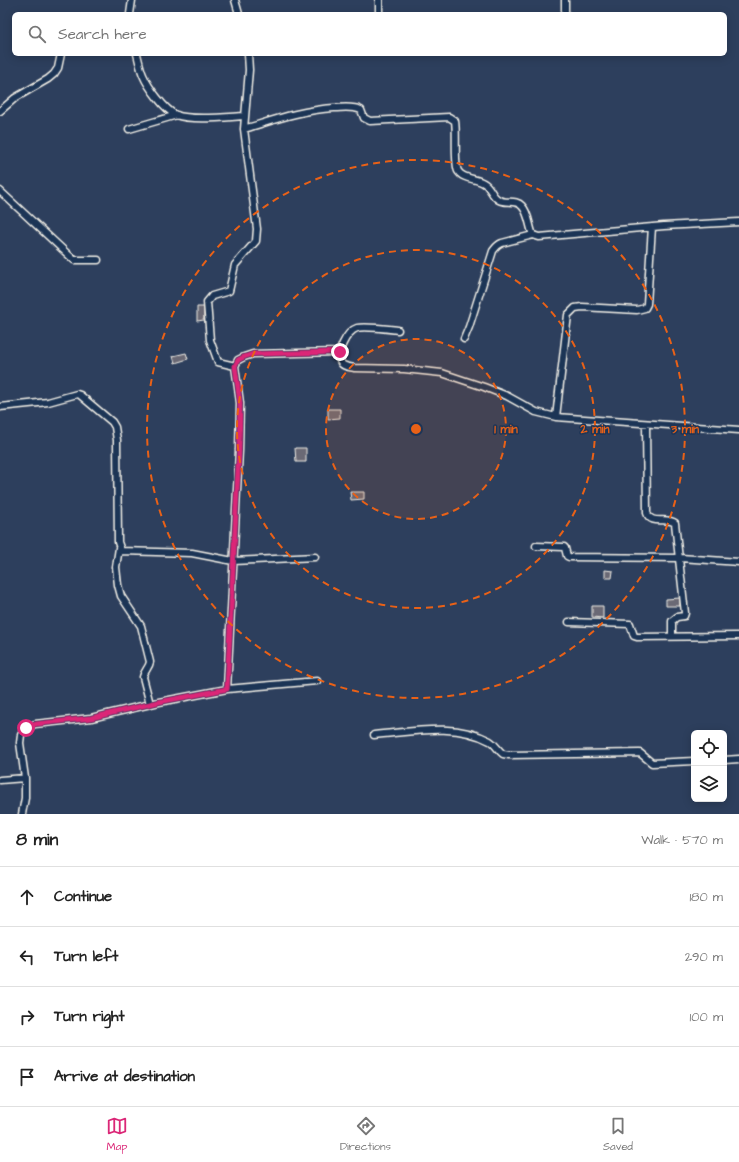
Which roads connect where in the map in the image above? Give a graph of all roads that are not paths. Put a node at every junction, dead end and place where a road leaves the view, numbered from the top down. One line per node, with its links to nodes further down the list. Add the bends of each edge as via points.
1 (132, 0): 5 (street)
2 (235, 0): 6 (street)
3 (379, 0): 7 (street)
4 (565, 0): 8 (street)
5 (130, 12)
6 (238, 12)
7 (379, 12)
8 (565, 12)
9 (61, 56): 12 (street, via 54,74 15,98)
10 (138, 56): 13 (street, via 148,86)
11 (248, 56): 14 (street)
12 (0, 111)
13 (176, 115): 14 (street, via 191,118); 15 (street)
14 (244, 116): 16 (street)
15 (129, 129)
16 (244, 129): 20 (street, via 294,114 326,109 356,108 370,121 450,118 455,121 458,171 463,176 485,184 500,201 521,204); 25 (street, via 256,241 235,265 229,291 212,296 207,302 210,340 218,362)
17 (0, 191): 21 (street, via 74,260)
18 (739, 222): 19 (street)
19 (652, 228): 20 (street, via 539,237); 27 (street, via 648,304 645,308 637,310 582,307 570,311)
20 (533, 235): 23 (street, via 502,243 493,251)
21 (98, 260)
22 (398, 330): 24 (street, via 358,328 344,339)
23 (464, 339)
24 (340, 352): 25 (street, via 253,354 238,360); 27 (street, via 342,364 346,366 442,373 507,396 536,412)
25 (235, 366): 34 (street, via 240,403)
26 (0, 407): 31 (street, via 48,402 77,394 112,422 116,432 118,456)
27 (556, 417): 28 (street)
28 (646, 424): 29 (street); 33 (street, via 647,514 652,520 672,520 675,523)
29 (739, 430)
30 (536, 546): 33 (street, via 564,547 566,556 570,557)
31 (118, 548): 34 (street, via 124,552 192,553); 41 (street, via 116,567 121,596 141,626 150,662 150,667 143,677)
32 (315, 557): 34 (street)
33 (680, 558): 35 (street); 37 (street, via 686,613 672,621)
34 (233, 560): 40 (street)
35 (739, 562)
36 (569, 622): 37 (street, via 630,624 634,636)
37 (672, 636): 38 (street)
38 (739, 636)
39 (317, 681): 40 (street)
40 (227, 689): 41 (street)
41 (150, 704): 46 (street, via 91,718 36,724 26,728 21,735 20,743)
42 (374, 735): 45 (street, via 456,730 489,741 503,754 640,753 652,763)
43 (739, 759): 44 (street)
44 (727, 760)
45 (691, 761)
46 (25, 778): 47 (street); 48 (street)
47 (0, 780)
48 (22, 814)

